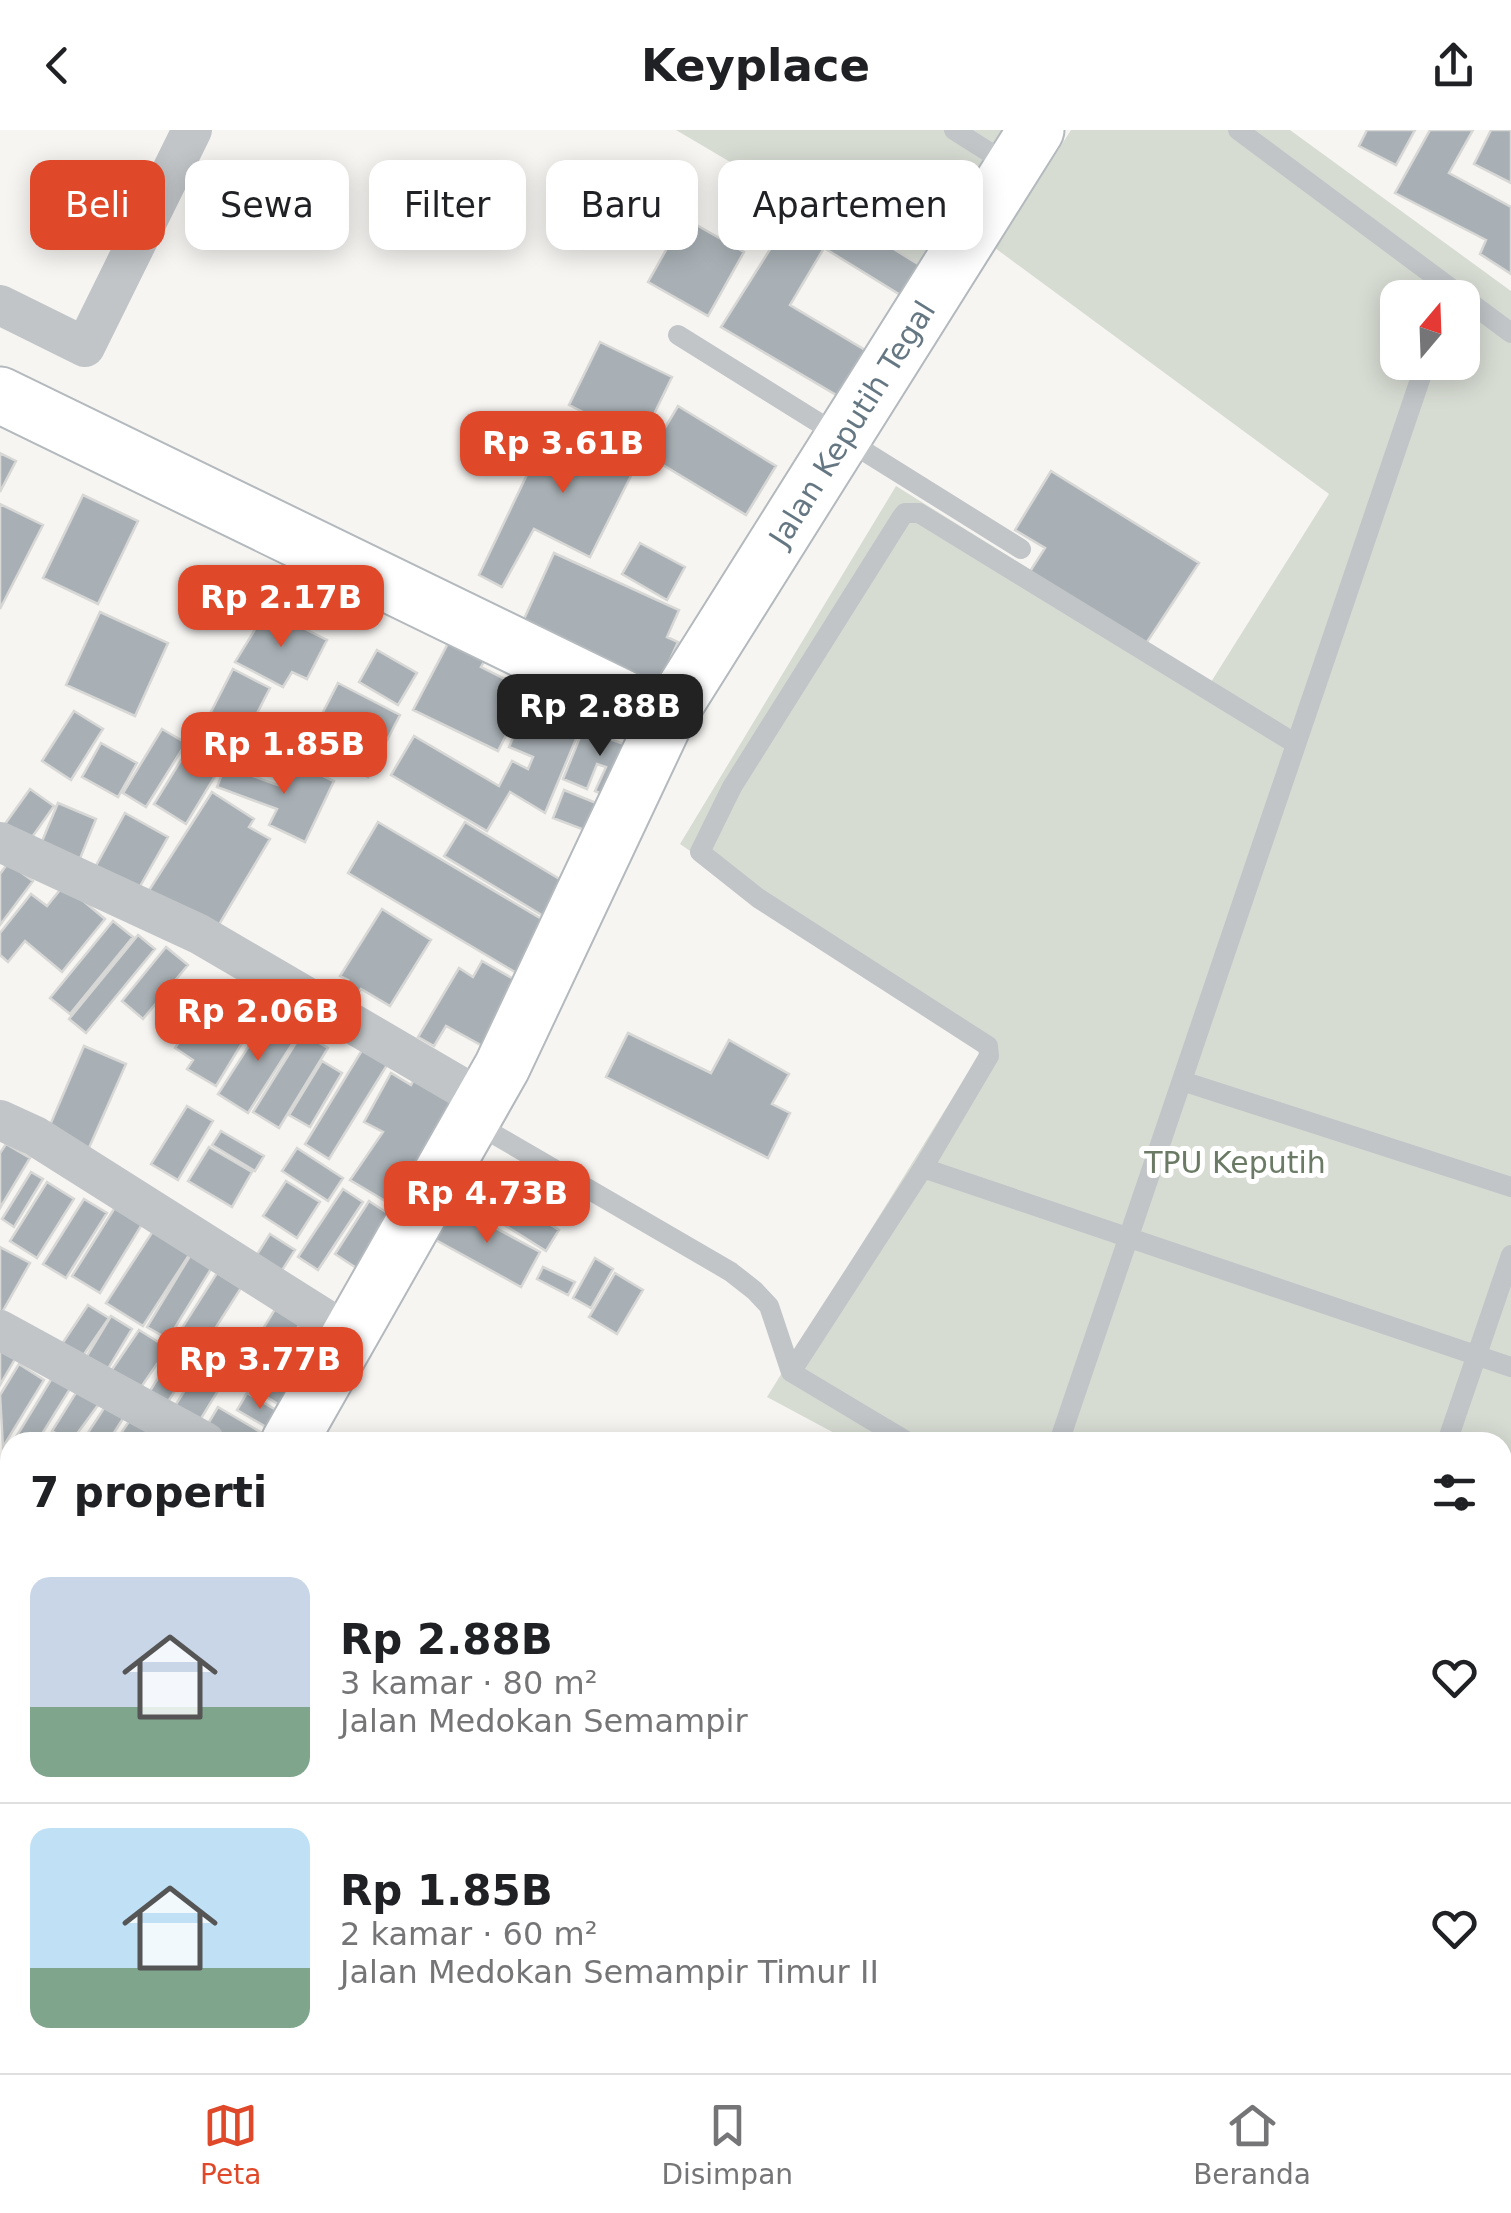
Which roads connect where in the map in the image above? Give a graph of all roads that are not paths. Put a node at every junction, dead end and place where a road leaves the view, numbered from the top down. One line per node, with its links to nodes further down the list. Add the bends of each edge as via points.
1 (192, 130): 6 (street, via 84,346)
2 (954, 130): 4 (lane)
3 (1238, 130): 5 (lane)
4 (1024, 149): 12 (main road, Jalan Keputih Tegal)
5 (1433, 280)
6 (0, 305)
7 (1480, 312): 8 (lane)
8 (1511, 332)
9 (678, 335): 12 (lane)
10 (1420, 380): 15 (lane)
11 (0, 395): 14 (main road)
12 (842, 434): 13 (lane); 14 (main road, Jalan Keputih Tegal)
13 (1020, 550)
14 (666, 719): 18 (main road, Jalan Keputih Tegal)
15 (1296, 744): 17 (lane); 20 (lane, via 919,513 905,512 732,787 700,852 758,898 988,1046 985,1069)
16 (0, 842): 18 (street, via 199,934)
17 (1182, 1081): 21 (lane); 22 (lane)
18 (477, 1111): 25 (main road, Jalan Keputih Tegal); 28 (lane, via 730,1272 768,1306)
19 (0, 1120): 25 (street, via 36,1136)
20 (923, 1168): 22 (lane); 28 (lane)
21 (1511, 1187)
22 (1129, 1238): 26 (lane); 32 (lane)
23 (1511, 1255): 26 (lane)
24 (0, 1330): 29 (street)
25 (350, 1335): 30 (main road, Jalan Keputih Tegal)
26 (1478, 1356): 27 (lane); 33 (lane)
27 (1511, 1367)
28 (791, 1372): 31 (lane)
29 (187, 1432)
30 (294, 1432)
31 (891, 1432)
32 (1062, 1432)
33 (1451, 1432)

